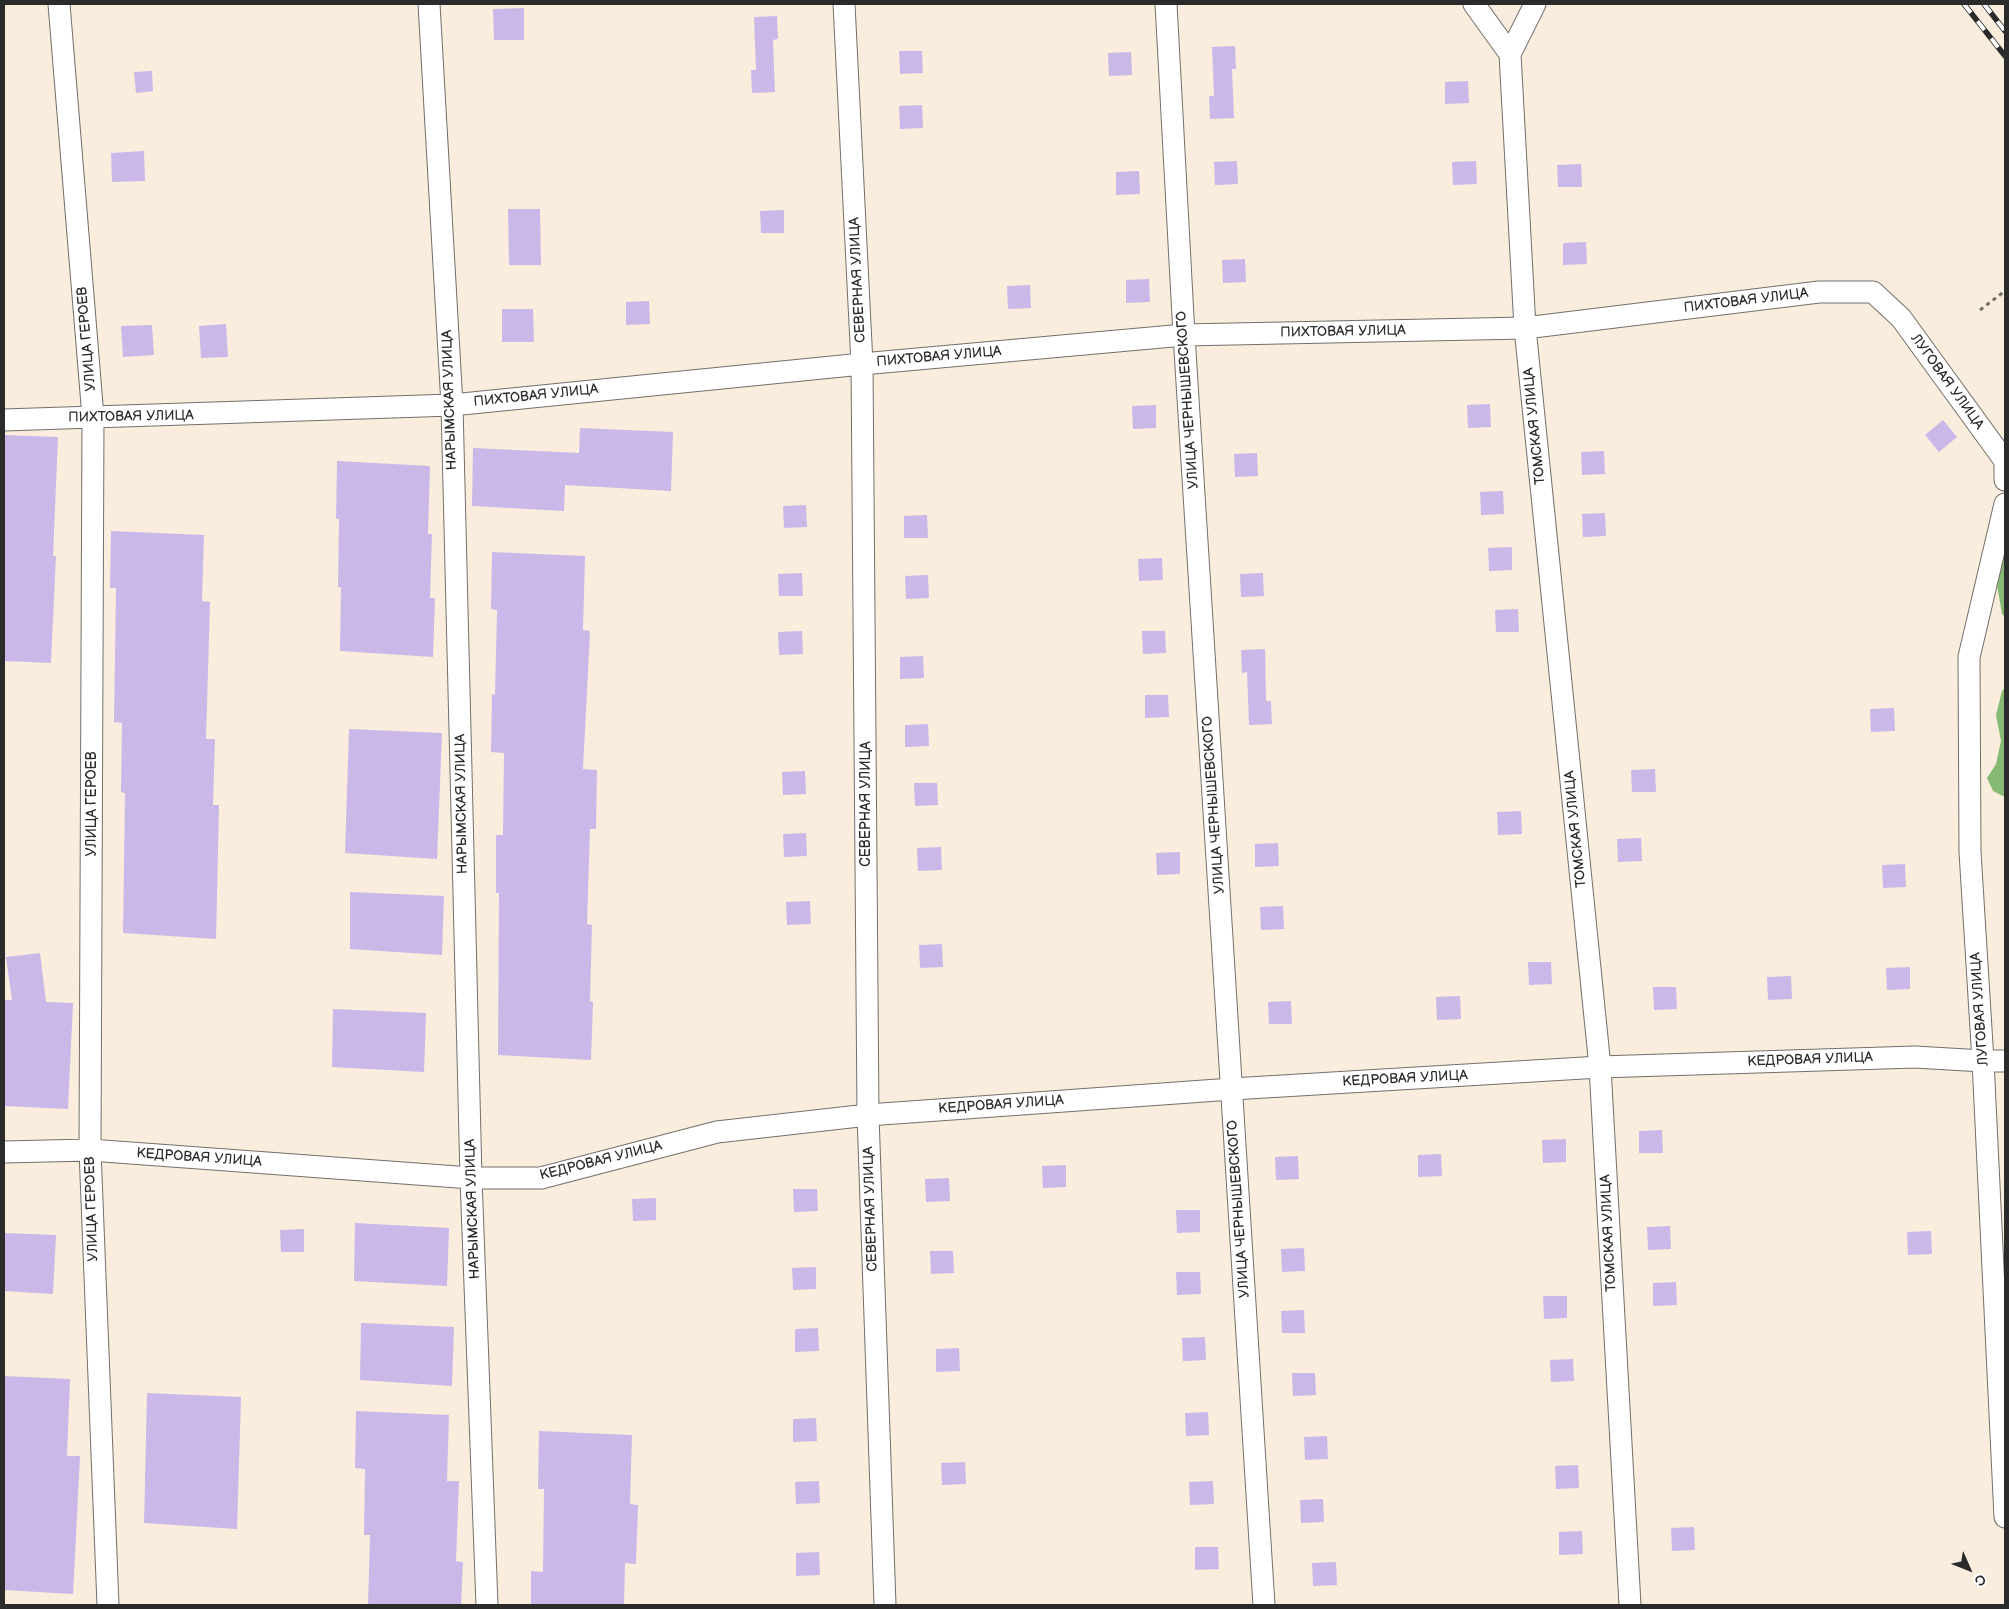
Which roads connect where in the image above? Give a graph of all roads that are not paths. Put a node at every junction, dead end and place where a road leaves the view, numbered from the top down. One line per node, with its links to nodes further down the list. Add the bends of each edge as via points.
1 (59, 4): 13 (street, УЛИЦА ГЕРОЕВ)
2 (429, 4): 12 (street, НАРЫМСКАЯ УЛИЦА)
3 (844, 4): 11 (street, СЕВЕРНАЯ УЛИЦА)
4 (1166, 4): 10 (street, УЛИЦА ЧЕРНЫШЕВСКОГО)
5 (1474, 4): 7 (street)
6 (1535, 4): 7 (street)
7 (1510, 54): 9 (street, ТОМСКАЯ УЛИЦА)
8 (1873, 292): 9 (street, ПИХТОВАЯ УЛИЦА, via 1819,292); 15 (street, ЛУГОВАЯ УЛИЦА, via 1901,318 2005,461)
9 (1525, 328): 10 (street, ПИХТОВАЯ УЛИЦА); 19 (street, ТОМСКАЯ УЛИЦА)
10 (1184, 335): 11 (street, ПИХТОВАЯ УЛИЦА); 20 (street, УЛИЦА ЧЕРНЫШЕВСКОГО)
11 (862, 364): 12 (street, ПИХТОВАЯ УЛИЦА); 21 (street, СЕВЕРНАЯ УЛИЦА)
12 (452, 405): 13 (street, ПИХТОВАЯ УЛИЦА); 24 (street, НАРЫМСКАЯ УЛИЦА)
13 (93, 417): 14 (street, ПИХТОВАЯ УЛИЦА); 22 (street, УЛИЦА ГЕРОЕВ)
14 (4, 420)
15 (2005, 480)
16 (2005, 504): 17 (street, ЛУГОВАЯ УЛИЦА, via 1969,658 1970,852)
17 (1983, 1061): 18 (street, КЕДРОВАЯ УЛИЦА); 19 (street, КЕДРОВАЯ УЛИЦА, via 1915,1057); 25 (street, ЛУГОВАЯ УЛИЦА)
18 (2005, 1061)
19 (1600, 1067): 20 (street, КЕДРОВАЯ УЛИЦА); 30 (street, ТОМСКАЯ УЛИЦА)
20 (1232, 1089): 21 (street, КЕДРОВАЯ УЛИЦА); 29 (street, УЛИЦА ЧЕРНЫШЕВСКОГО)
21 (868, 1115): 24 (street, КЕДРОВАЯ УЛИЦА, via 717,1132 542,1178); 28 (street, СЕВЕРНАЯ УЛИЦА)
22 (90, 1150): 23 (street, КЕДРОВАЯ УЛИЦА); 24 (street, КЕДРОВАЯ УЛИЦА); 26 (street, УЛИЦА ГЕРОЕВ)
23 (4, 1152)
24 (471, 1178): 27 (street, НАРЫМСКАЯ УЛИЦА)
25 (2005, 1517)
26 (108, 1605)
27 (487, 1605)
28 (885, 1605)
29 (1264, 1605)
30 (1630, 1605)

